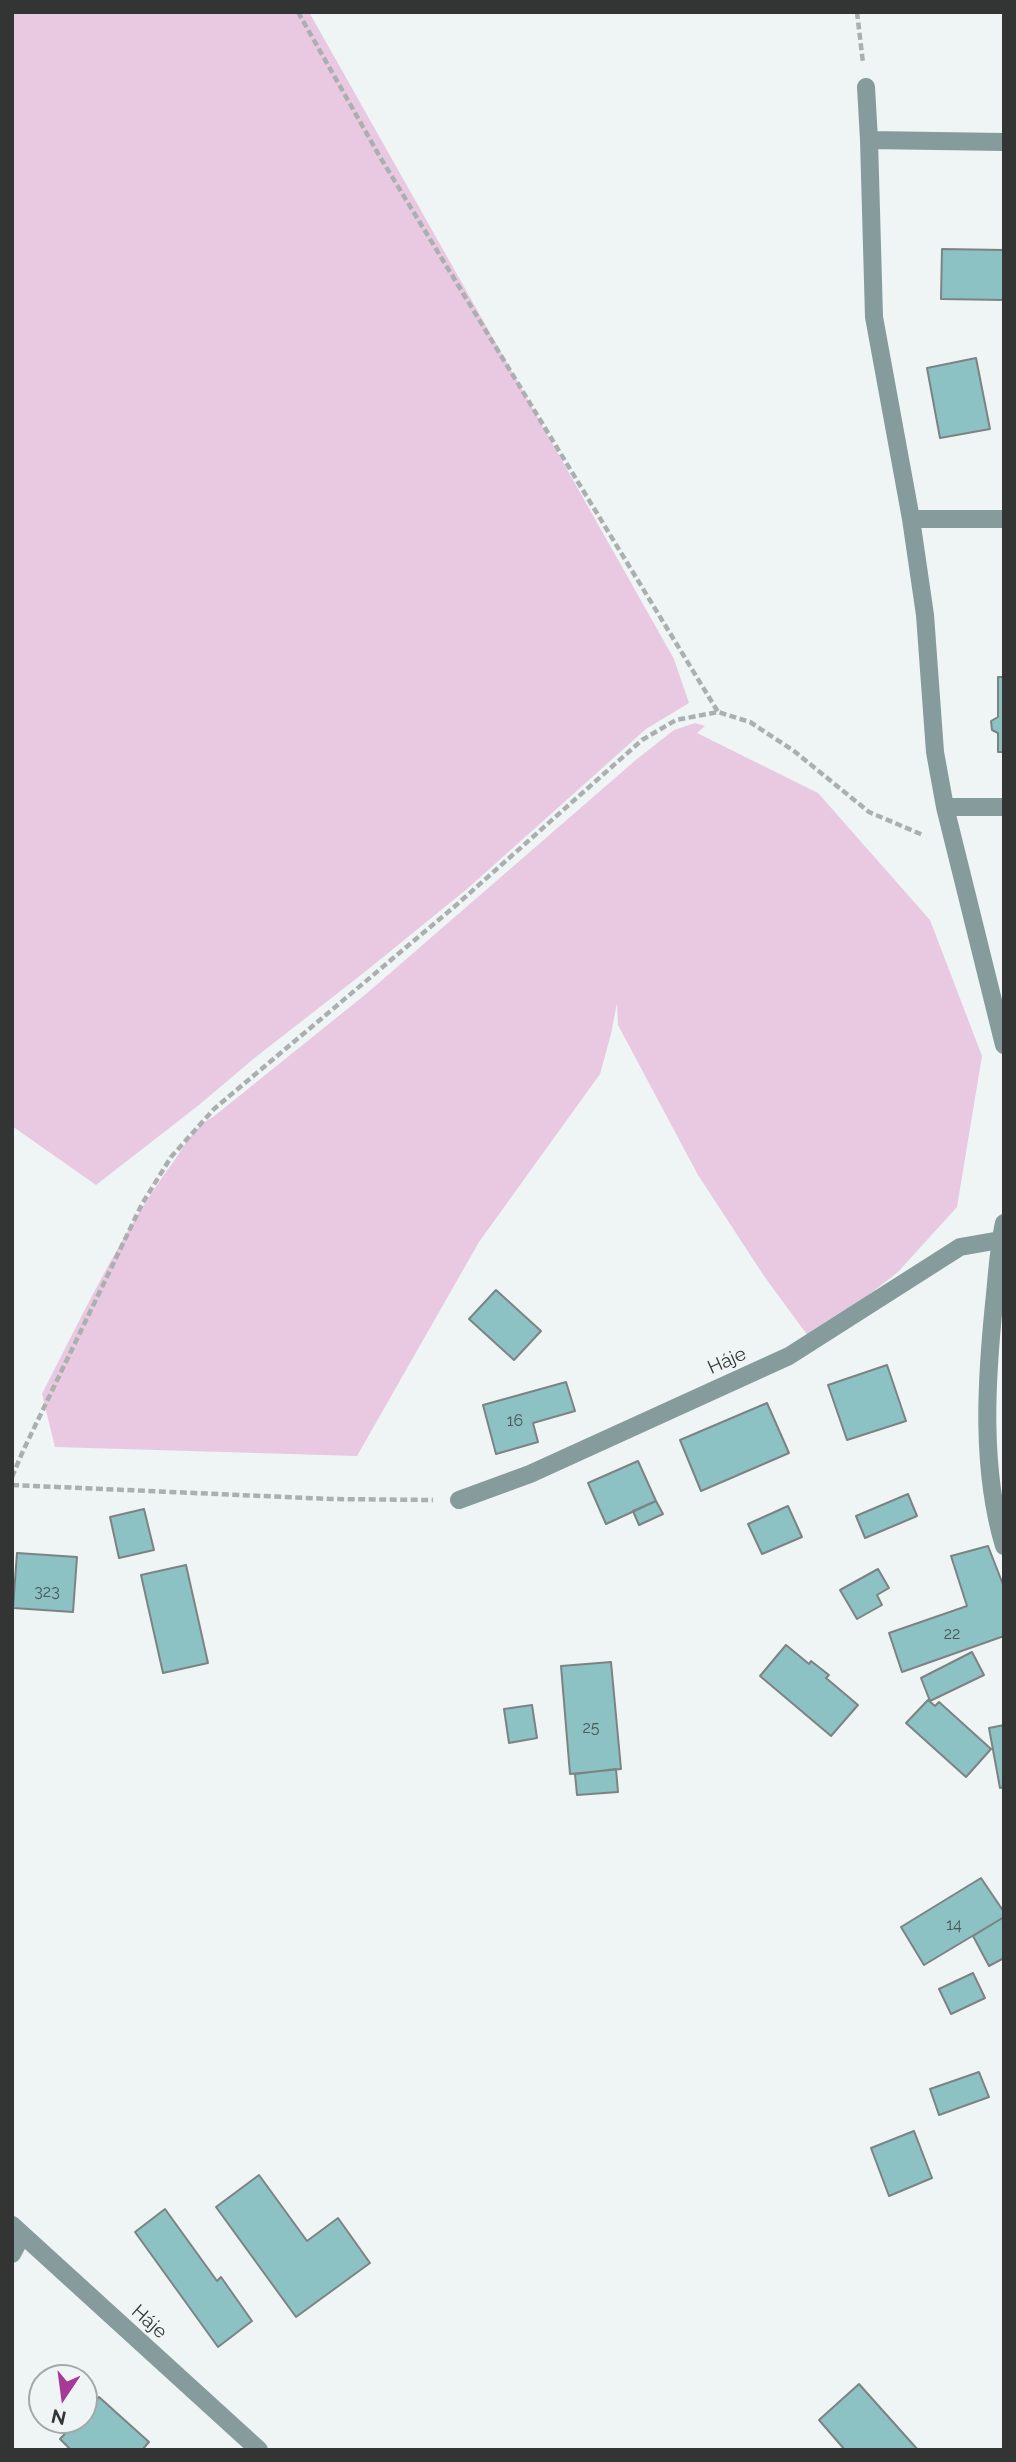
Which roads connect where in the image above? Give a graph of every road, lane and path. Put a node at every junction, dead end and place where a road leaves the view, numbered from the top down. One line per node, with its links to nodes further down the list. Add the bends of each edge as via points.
1 (299, 12): 8 (path, via 380,158)
2 (857, 12): 3 (path)
3 (866, 87): 4 (street)
4 (869, 139): 5 (street); 6 (street, via 874,317)
5 (1004, 142)
6 (911, 519): 7 (street); 9 (street)
7 (1004, 519)
8 (718, 712): 11 (path, via 750,722 794,751 869,812); 14 (path, via 676,720 642,740 454,907 214,1109 171,1157 142,1204)
9 (945, 807): 10 (street); 11 (street)
10 (1004, 807)
11 (956, 849): 12 (street)
12 (1004, 1045)
13 (1002, 1232): 16 (street, Háje, via 960,1247 789,1356 530,1474); 17 (street, Háje, via 988,1356 988,1442 996,1520)
14 (12, 1477)
15 (12, 1485): 16 (path)
16 (459, 1500)
17 (1004, 1546)
18 (17, 2230): 19 (street); 20 (street, Háje)
19 (12, 2254)
20 (259, 2450)

